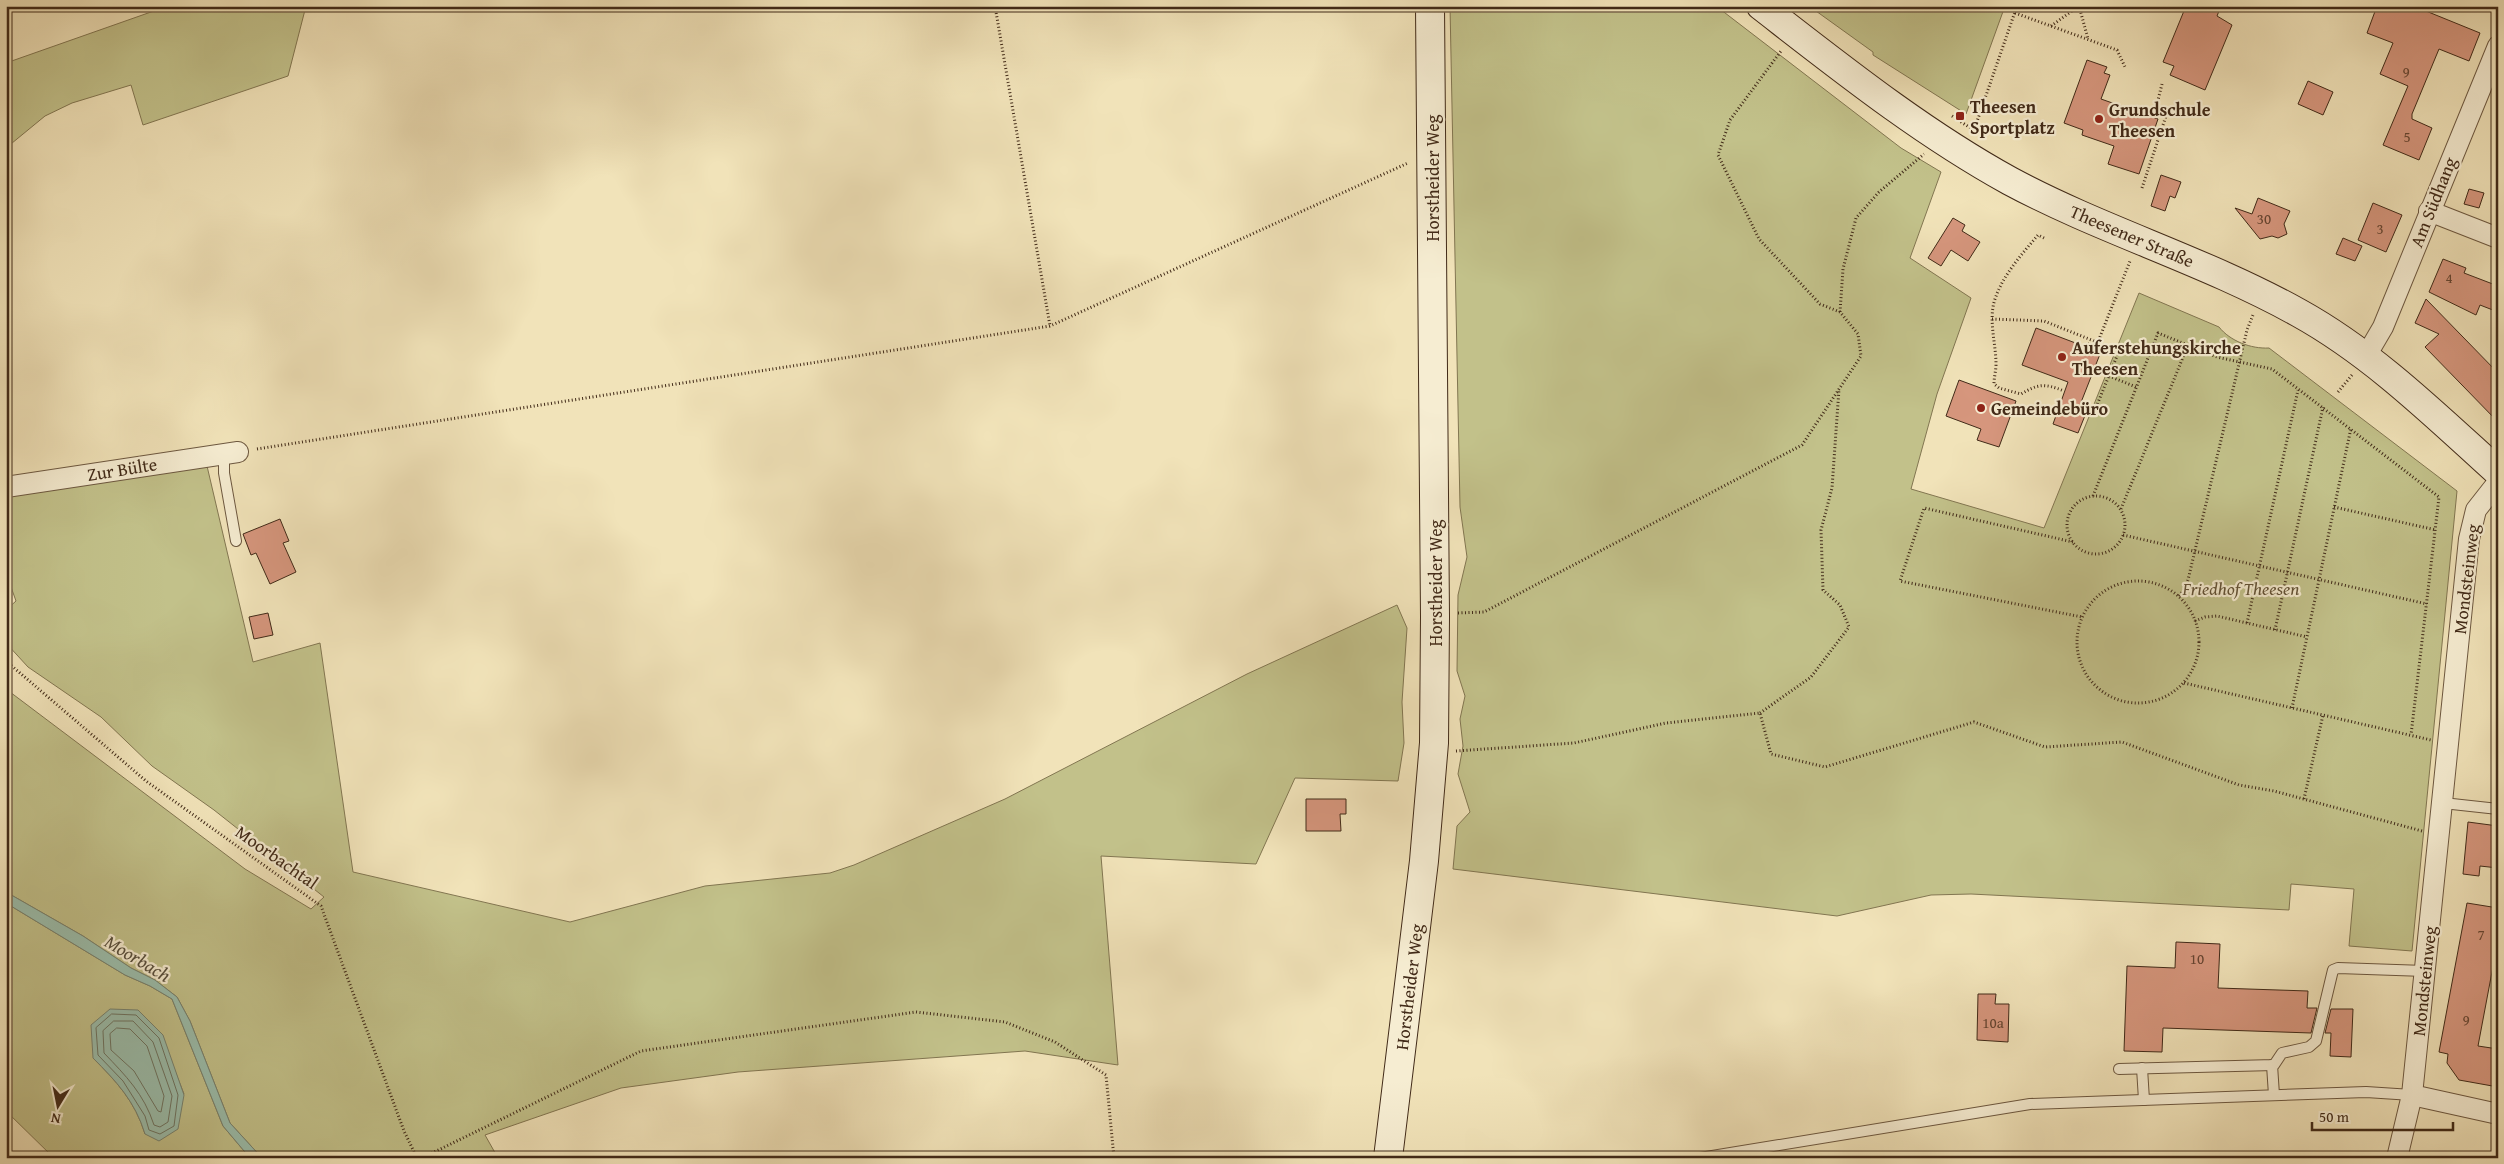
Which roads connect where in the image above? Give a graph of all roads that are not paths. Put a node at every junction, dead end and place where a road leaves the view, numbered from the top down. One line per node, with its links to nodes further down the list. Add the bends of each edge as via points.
1 (1430, 6): 22 (street, Horstheider Weg, via 1436,617 1433,753 1424,861)
2 (1761, 6): 6 (street, Theesener Straße, via 1875,93 1964,154 2050,200 2263,294 2330,331)
3 (2498, 46): 4 (street, Am Südhang)
4 (2429, 211): 5 (street); 6 (street, Am Südhang, via 2383,327)
5 (2498, 238)
6 (2366, 356): 8 (street, Theesener Straße)
7 (231, 453): 10 (street, Zur Bülte); 11 (lane, via 225,481)
8 (2498, 472)
9 (2498, 482): 12 (street, Mondsteinweg, via 2473,517)
10 (6, 487)
11 (236, 541)
12 (2443, 803): 13 (lane); 14 (street, Mondsteinweg)
13 (2498, 809)
14 (2425, 971): 15 (lane, via 2333,970 2316,1040 2309,1047 2282,1053 2277,1064); 19 (street, Mondsteinweg)
15 (2272, 1065): 16 (lane); 18 (lane)
16 (2142, 1068): 17 (lane); 20 (lane)
17 (2119, 1069)
18 (2274, 1095): 19 (lane, via 2366,1092); 20 (lane)
19 (2412, 1095): 21 (street); 24 (street, Mondsteinweg)
20 (2144, 1100): 23 (lane, via 2030,1104)
21 (2498, 1114)
22 (1388, 1158)
23 (1700, 1158)
24 (2397, 1158)

